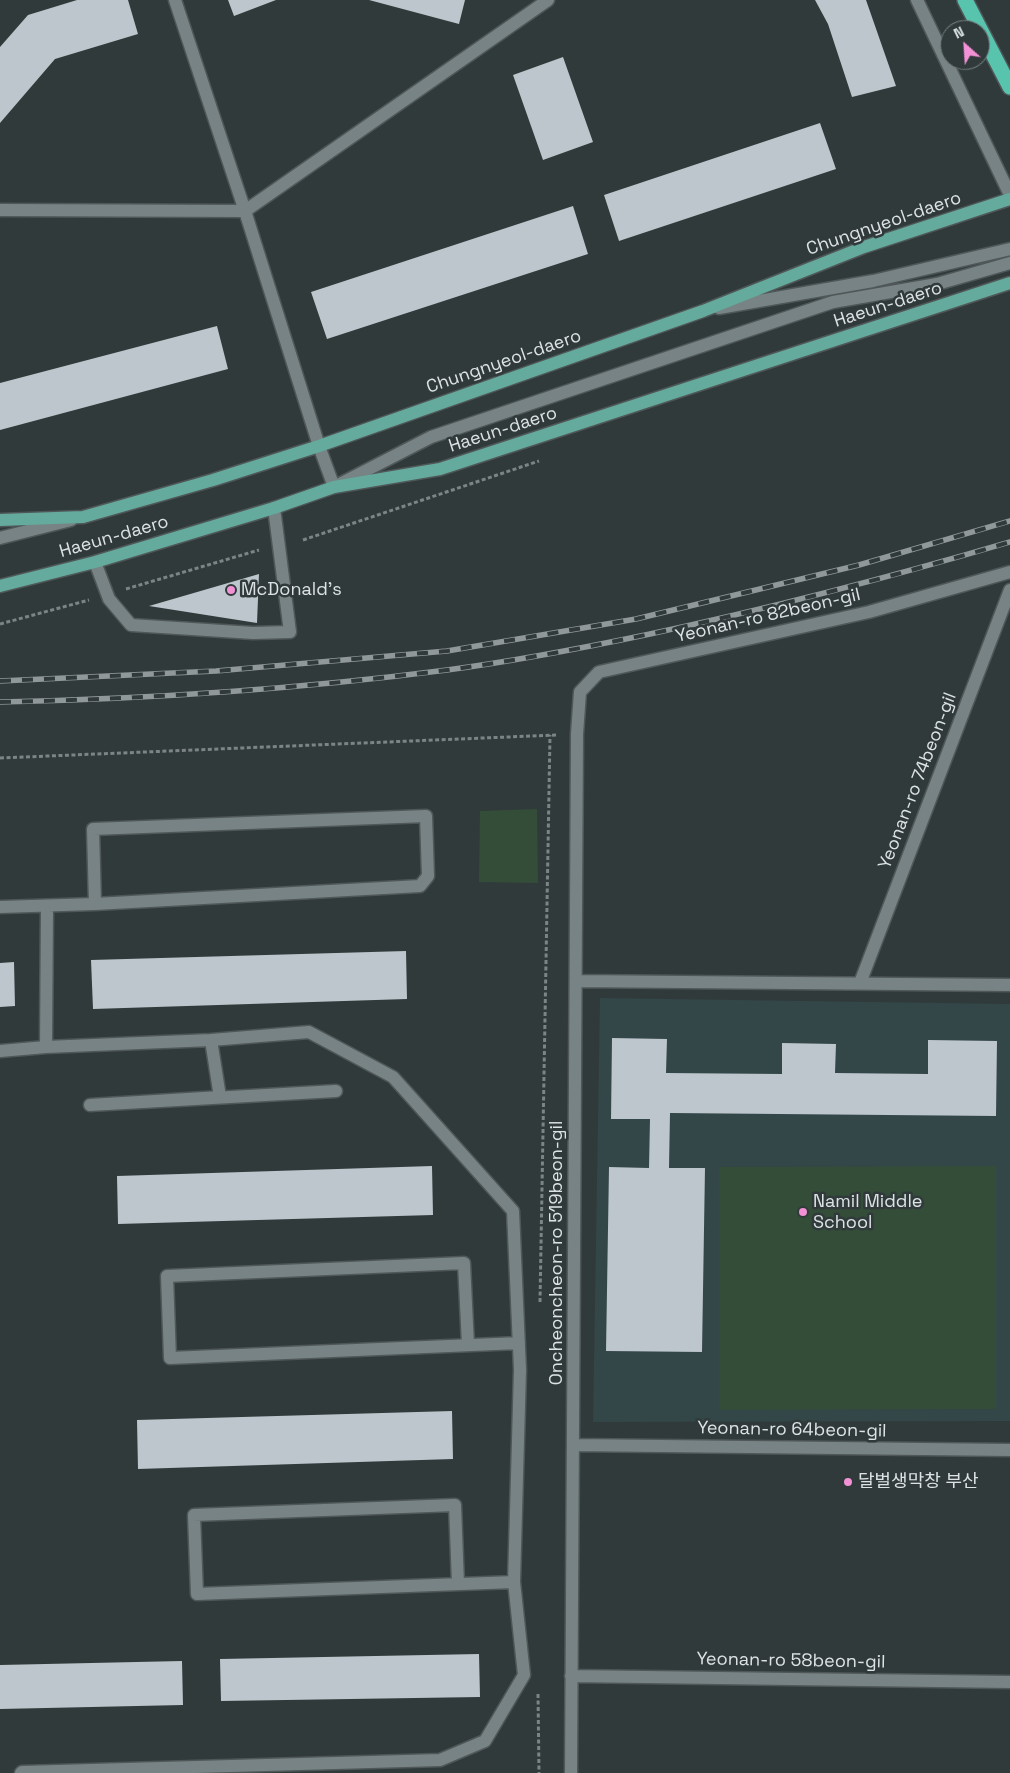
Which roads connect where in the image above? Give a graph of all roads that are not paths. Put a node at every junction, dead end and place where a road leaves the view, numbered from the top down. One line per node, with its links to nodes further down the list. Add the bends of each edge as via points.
1 (175, 0): 9 (street)
2 (548, 0): 9 (street)
3 (917, 0): 6 (street)
4 (965, 0): 5 (highway)
5 (1010, 87)
6 (1010, 195)
7 (1010, 199): 13 (main road, Chungnyeol-daero, via 864,247)
8 (0, 210): 9 (street)
9 (246, 211): 14 (street)
10 (1010, 249): 13 (street, via 874,281)
11 (1010, 263): 15 (street, via 937,284 833,302 431,437)
12 (1010, 283): 15 (main road, Haeun-daero, via 440,469)
13 (703, 311): 14 (main road, Chungnyeol-daero)
14 (319, 446): 15 (street); 17 (main road, Chungnyeol-daero)
15 (334, 487): 16 (main road, Haeun-daero)
16 (274, 508): 20 (main road, Haeun-daero); 20 (street, via 290,632 253,633 131,625 109,599)
17 (83, 517): 18 (main road, Chungnyeol-daero); 19 (street)
18 (0, 520)
19 (0, 538)
20 (95, 562): 22 (main road, Haeun-daero)
21 (1010, 572): 24 (street, Yeonan-ro 82beon-gil, via 869,612 599,672 580,692)
22 (0, 586)
23 (1010, 590): 29 (street, Yeonan-ro 74beon-gil)
24 (577, 734): 28 (street, Oncheoncheon-ro 519beon-gil)
25 (95, 904): 25 (street, via 420,886 428,876 426,816 93,829); 26 (street)
26 (47, 906): 27 (street); 32 (street)
27 (0, 907)
28 (576, 981): 29 (street); 37 (street, Oncheoncheon-ro 519beon-gil)
29 (860, 983): 30 (street)
30 (1010, 985)
31 (211, 1040): 32 (street); 34 (street, via 220,1097 90,1105); 35 (street, via 309,1032 393,1077 513,1211)
32 (46, 1047): 33 (street)
33 (0, 1051)
34 (336, 1092)
35 (519, 1344): 36 (street); 39 (street)
36 (468, 1345): 36 (street, via 170,1358 167,1276 464,1263)
37 (573, 1445): 38 (street, Yeonan-ro 64beon-gil); 41 (street, Oncheoncheon-ro 519beon-gil)
38 (1010, 1450)
39 (514, 1582): 40 (street); 43 (street, via 524,1676 485,1740 440,1760)
40 (458, 1584): 40 (street, via 197,1594 194,1515 455,1505)
41 (571, 1676): 42 (street, Yeonan-ro 58beon-gil); 45 (street, Oncheoncheon-ro 519beon-gil)
42 (1010, 1682)
43 (270, 1769): 44 (street)
44 (20, 1773)
45 (571, 1773)

